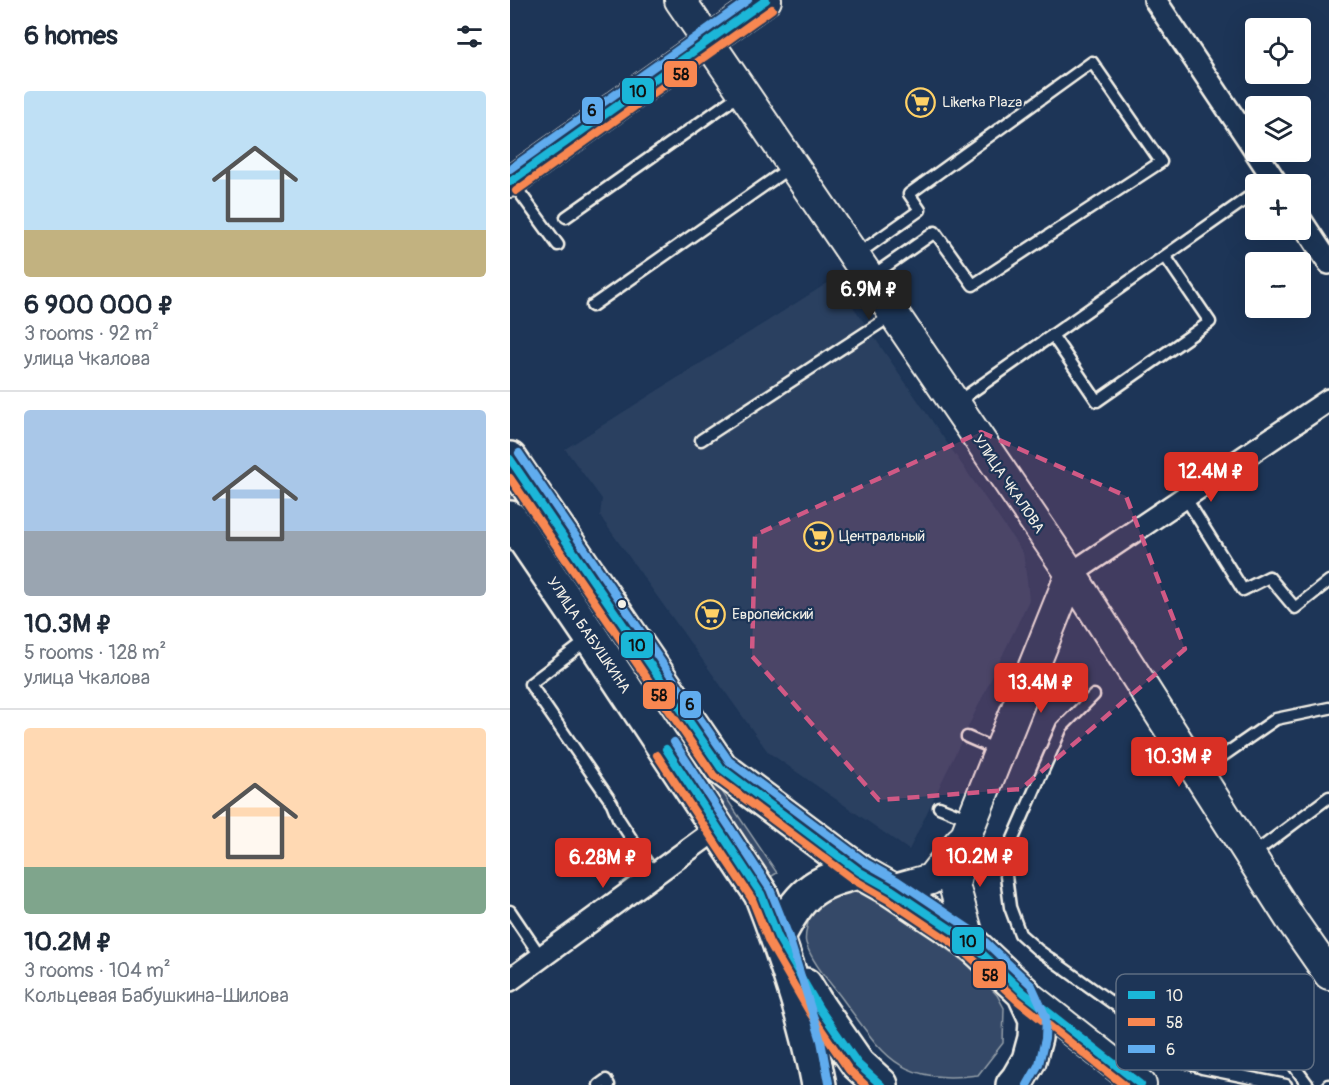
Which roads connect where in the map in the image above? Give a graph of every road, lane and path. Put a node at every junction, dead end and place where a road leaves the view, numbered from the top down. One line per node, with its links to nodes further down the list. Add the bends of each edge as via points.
1 (680, 0): 4 (main road, УЛИЦА ЧКАЛОВА)
2 (766, 0): 4 (main road)
3 (1155, 0): 6 (street)
4 (708, 40): 5 (main road, УЛИЦА ЧКАЛОВА); 8 (main road)
5 (742, 92): 7 (main road, УЛИЦА ЧКАЛОВА); 10 (lane)
6 (1245, 135)
7 (792, 166): 15 (main road, УЛИЦА ЧКАЛОВА); 16 (lane)
8 (511, 182): 12 (lane)
9 (1245, 200): 13 (lane)
10 (566, 217)
11 (1311, 236): 14 (street)
12 (558, 245)
13 (1165, 256): 18 (lane); 18 (lane, via 1210,322 1182,342 1097,401)
14 (1329, 263)
15 (862, 267): 15 (lane, via 920,210 909,194 1092,62 1161,162 973,285 935,232); 17 (main road, УЛИЦА ЧКАЛОВА)
16 (592, 306)
17 (894, 314): 20 (main road, УЛИЦА ЧКАЛОВА); 21 (lane)
18 (1052, 335): 20 (lane)
19 (1329, 400): 23 (street)
20 (955, 404): 25 (main road, УЛИЦА ЧКАЛОВА)
21 (701, 440)
22 (510, 459): 38 (main road, via 721,768)
23 (1185, 497): 25 (street); 26 (lane, via 1243,590 1269,577 1295,608)
24 (518, 535): 27 (main road, УЛИЦА БАБУШКИНА)
25 (1071, 574): 31 (main road); 32 (main road, УЛИЦА ЧКАЛОВА)
26 (1329, 581)
27 (591, 637): 35 (main road, УЛИЦА БАБУШКИНА); 39 (lane, via 530,684 612,803)
28 (1094, 695): 48 (lane, via 1062,727 1009,848 1006,876 1010,907 1020,934)
29 (1329, 708): 32 (lane, via 1276,719)
30 (967, 737): 31 (lane)
31 (1000, 751): 36 (main road)
32 (1198, 773): 37 (main road, УЛИЦА ЧКАЛОВА)
33 (1329, 797): 37 (lane)
34 (939, 807): 36 (lane)
35 (718, 828): 39 (street); 42 (main road, УЛИЦА БАБУШКИНА, via 761,894)
36 (969, 828): 40 (main road, via 931,879); 43 (main road, via 954,885)
37 (1251, 856): 45 (main road, УЛИЦА ЧКАЛОВА)
38 (860, 872): 40 (main road); 42 (main road, via 836,877 810,890 790,913)
39 (655, 875): 44 (street)
40 (892, 890): 43 (main road)
41 (510, 911): 44 (lane)
42 (778, 937): 55 (main road, via 811,1044); 56 (main road, via 819,1008 858,1064)
43 (970, 942): 47 (main road)
44 (542, 957): 46 (street)
45 (1329, 974)
46 (510, 980)
47 (1024, 993): 49 (main road); 57 (main road, via 1036,1019 1035,1038 1029,1060)
48 (1116, 1006)
49 (1116, 1065)
50 (1122, 1070): 58 (main road)
51 (1212, 1070): 59 (lane)
52 (1297, 1070): 60 (lane)
53 (599, 1085): 54 (lane, via 606,1080)
54 (609, 1085)
55 (819, 1085)
56 (881, 1085)
57 (1012, 1085)
58 (1141, 1085)
59 (1286, 1085)
60 (1308, 1085)

